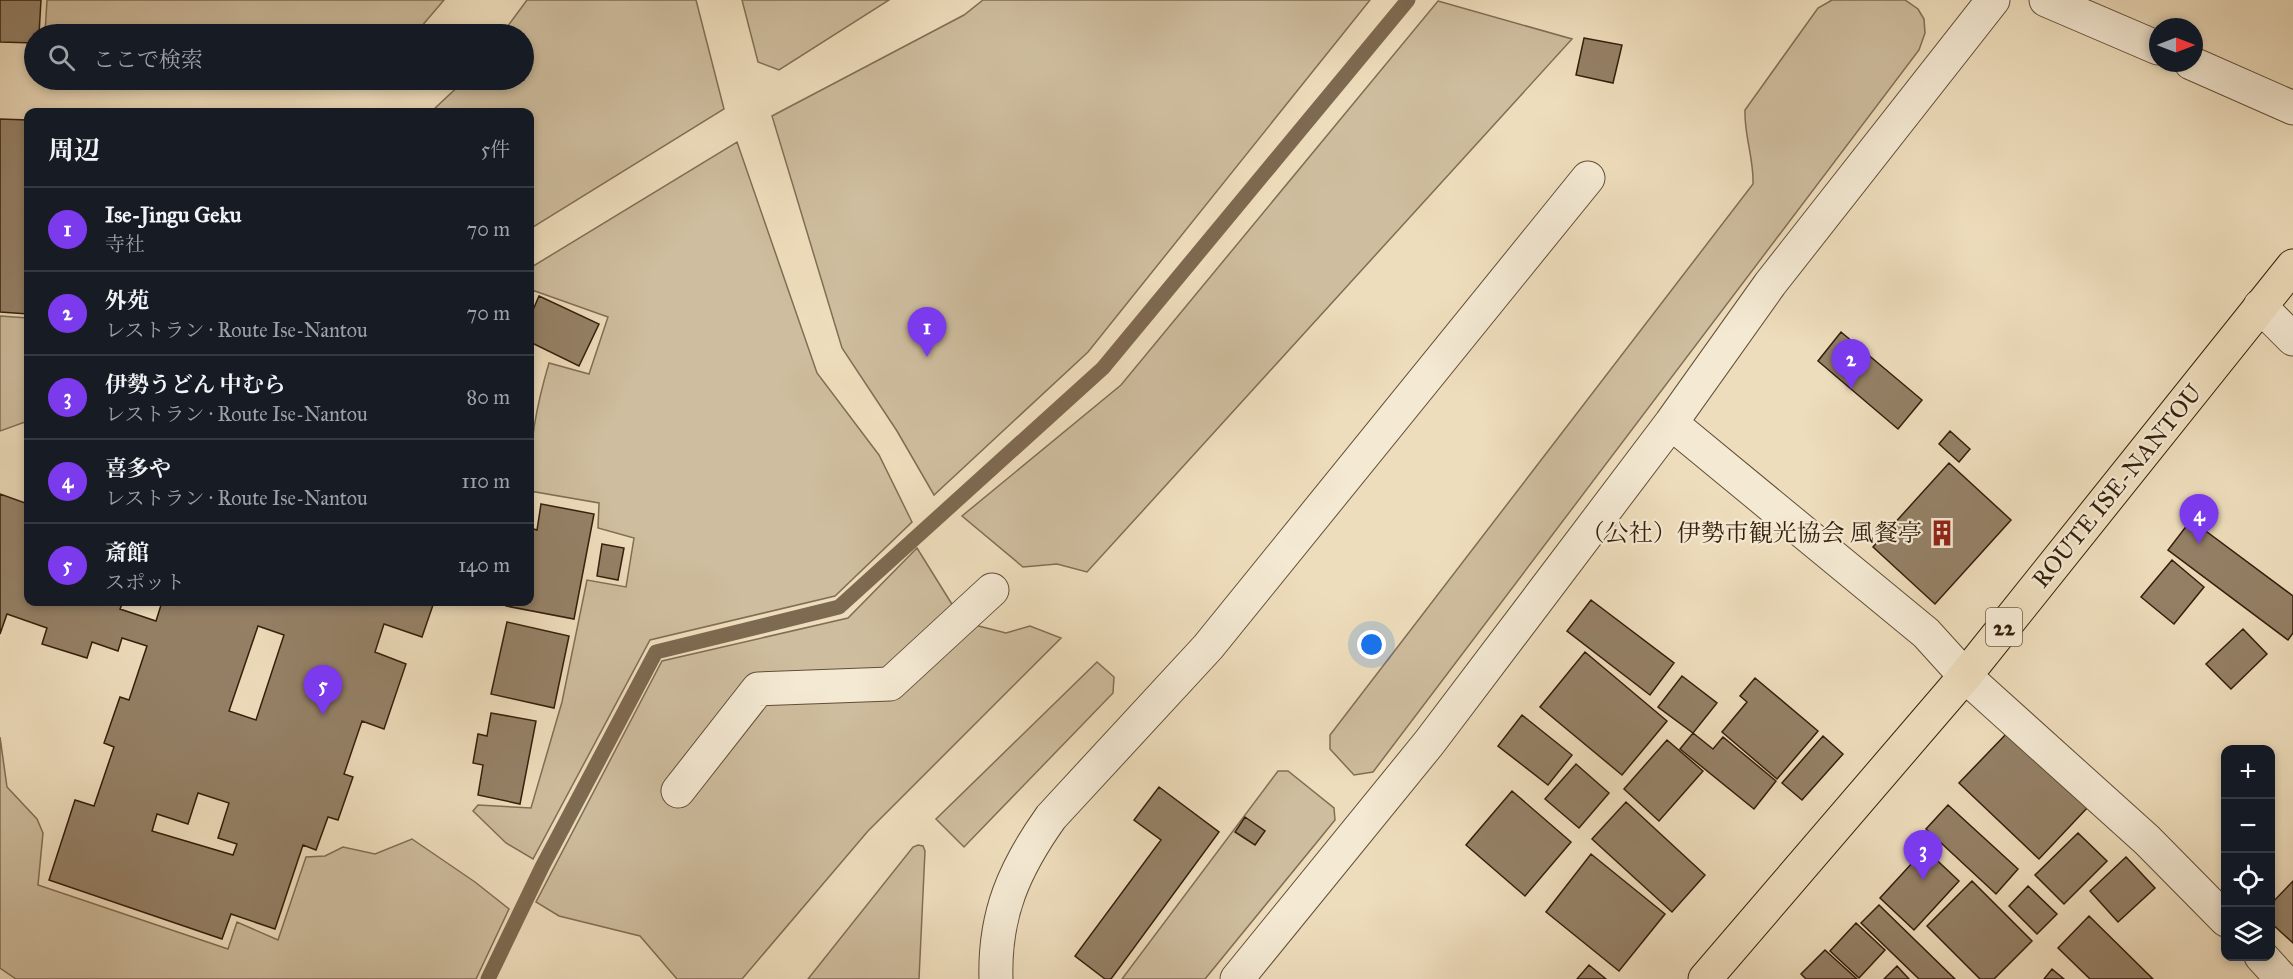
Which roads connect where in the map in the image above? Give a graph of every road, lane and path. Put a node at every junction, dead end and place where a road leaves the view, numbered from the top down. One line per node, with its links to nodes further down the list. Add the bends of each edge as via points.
1 (1993, 0): 10 (street, via 1770,284)
2 (2046, 0): 3 (street)
3 (2149, 44)
4 (2203, 68): 5 (street)
5 (2293, 108)
6 (1588, 178): 16 (street, via 1208,647 1051,817 1017,870 1006,898 999,928)
7 (2293, 266): 8 (main road, ROUTE ISE-NANTOU / 22)
8 (2260, 306): 9 (street); 12 (main road, ROUTE ISE-NANTOU / 22)
9 (2293, 339)
10 (1671, 423): 12 (street, via 1926,633); 17 (street, via 1429,743)
11 (992, 590): 13 (street, via 890,684 758,689)
12 (1965, 676): 14 (street, via 2147,840); 18 (main road, ROUTE ISE-NANTOU / 22)
13 (678, 791)
14 (2221, 915)
15 (2265, 961): 19 (street)
16 (996, 979)
17 (1237, 979)
18 (1705, 979)
19 (2282, 979)

